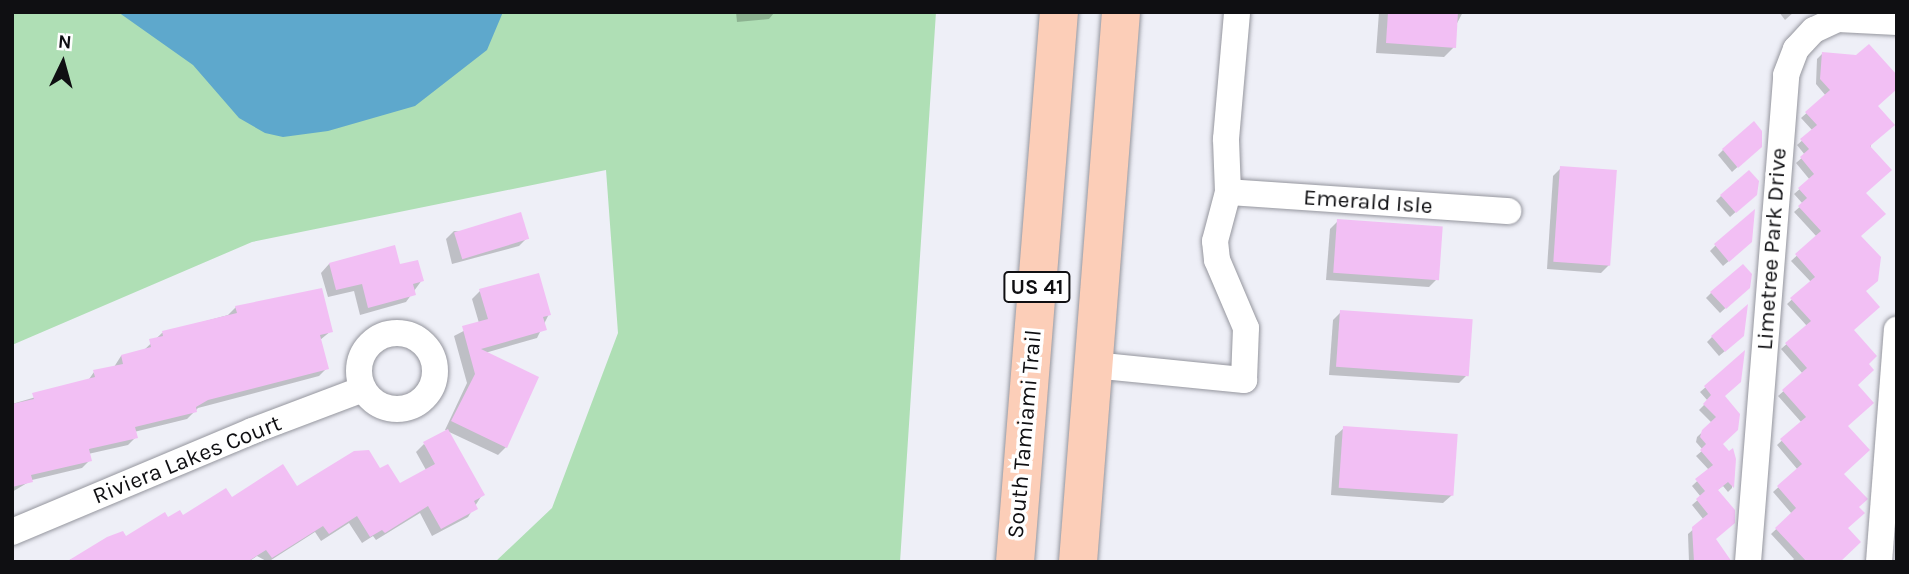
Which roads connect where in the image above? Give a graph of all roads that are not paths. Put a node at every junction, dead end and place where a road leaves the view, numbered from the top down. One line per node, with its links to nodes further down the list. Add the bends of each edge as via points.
1 (1059, 12): 11 (main road, South Tamiami Trail / US 41)
2 (1121, 12): 8 (main road, US 41)
3 (1237, 12): 5 (street, via 1226,139)
4 (1897, 22): 13 (street, Limetree Park Drive, via 1838,19 1814,30 1796,49 1786,75)
5 (1228, 192): 6 (street, Emerald Isle); 8 (street, via 1216,251 1247,327 1244,380)
6 (1508, 211)
7 (1897, 330): 14 (street)
8 (1093, 365): 12 (main road, US 41)
9 (363, 389): 10 (street, Riviera Lakes Court)
10 (12, 532)
11 (1015, 562)
12 (1078, 562)
13 (1748, 562)
14 (1880, 562)

